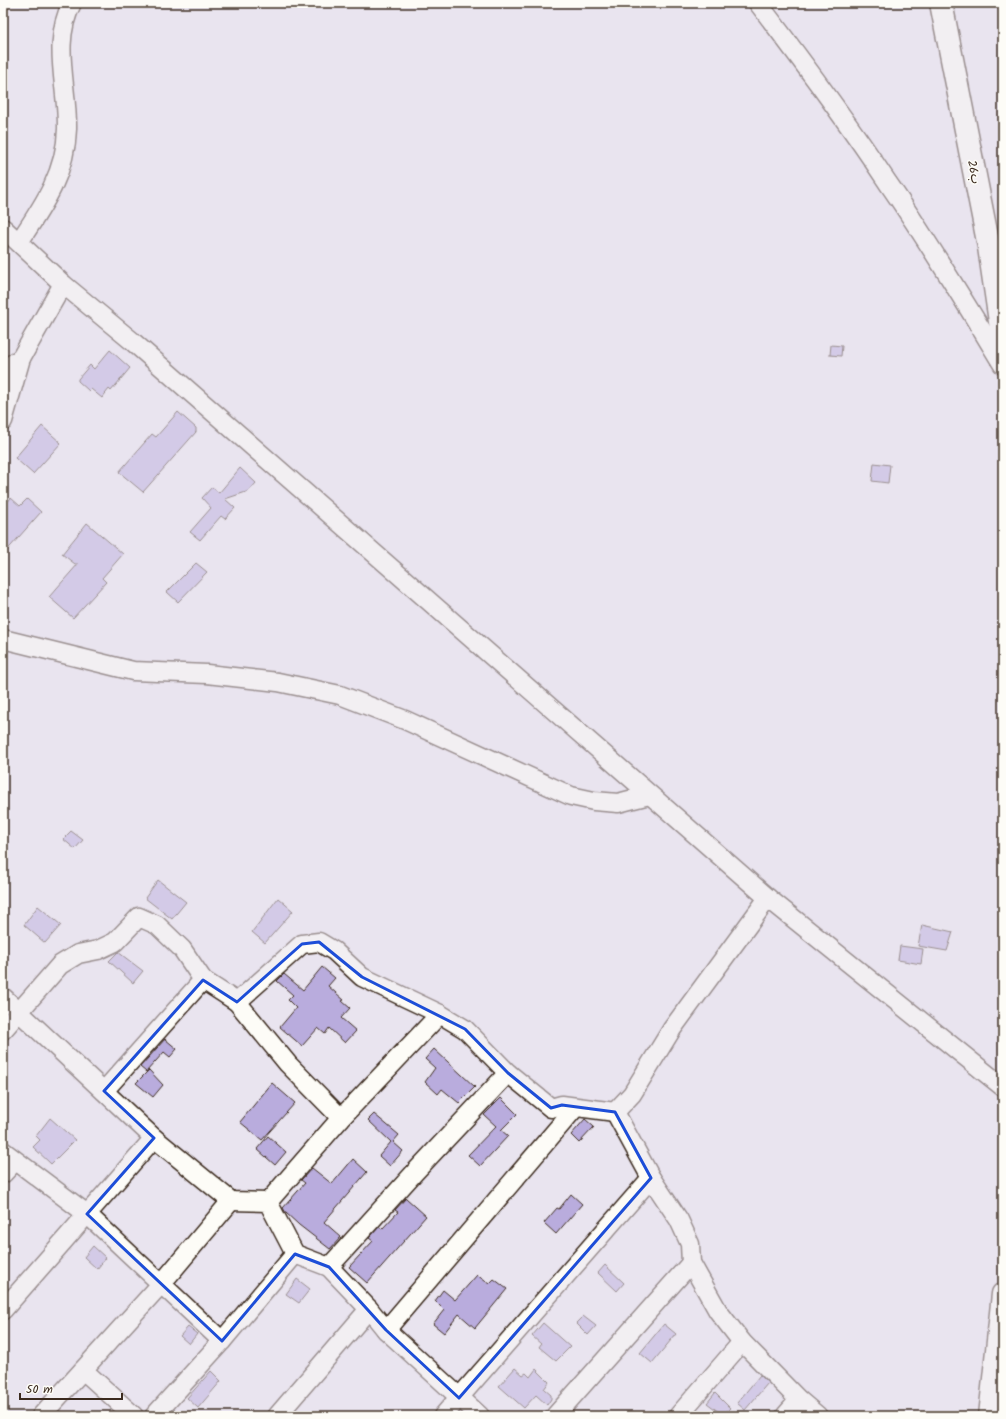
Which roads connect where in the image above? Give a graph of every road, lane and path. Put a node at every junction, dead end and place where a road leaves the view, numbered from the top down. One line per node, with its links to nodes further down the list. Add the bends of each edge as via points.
1 (72, 3): 5 (street, via 66,16 61,40 66,110 65,148 46,202)
2 (758, 3): 9 (street, via 889,183)
3 (941, 3): 7 (highway, 26ب, via 989,247)
4 (3, 228): 5 (street)
5 (20, 242): 6 (street)
6 (63, 284): 8 (street); 13 (street, via 132,341)
7 (1003, 342)
8 (21, 358): 10 (street); 11 (street)
9 (1003, 365)
10 (3, 370)
11 (3, 421)
12 (3, 639): 13 (street, via 133,671 207,674 340,695 405,720 571,796 618,803)
13 (648, 795): 14 (street)
14 (768, 898): 22 (street); 25 (street, via 672,1030 632,1094)
15 (203, 980): 17 (street); 18 (street, via 182,950 157,925 139,917 115,942 98,950 78,954 60,965); 23 (street)
16 (3, 997): 18 (street)
17 (237, 1002): 19 (street, via 302,944 319,942 334,951 362,976); 26 (street, via 288,1064)
18 (19, 1012): 20 (street); 23 (street)
19 (440, 1014): 21 (street, via 465,1029); 26 (street)
20 (3, 1030)
21 (508, 1072): 24 (street, via 551,1108 562,1105); 35 (street)
22 (1003, 1087)
23 (104, 1091): 27 (street)
24 (575, 1108): 25 (street); 40 (street)
25 (615, 1112): 29 (street)
26 (341, 1118): 31 (street)
27 (154, 1138): 30 (street); 32 (street)
28 (7, 1162): 32 (street)
29 (651, 1178): 34 (street, via 679,1220 690,1244); 45 (street)
30 (231, 1201): 31 (street); 36 (street)
31 (268, 1202): 33 (street)
32 (87, 1214): 36 (street); 39 (street)
33 (295, 1254): 35 (street); 41 (street)
34 (691, 1263): 42 (street, via 718,1311); 53 (street)
35 (329, 1267): 38 (street)
36 (162, 1283): 41 (street); 44 (street)
37 (1003, 1294): 43 (highway)
38 (369, 1309): 40 (street); 50 (street)
39 (3, 1310)
40 (386, 1330): 45 (street)
41 (222, 1341): 49 (street)
42 (742, 1342): 46 (street); 54 (street)
43 (1000, 1364): 57 (highway)
44 (83, 1370): 47 (street); 48 (street)
45 (459, 1398): 51 (street); 52 (street)
46 (799, 1400): 55 (street); 56 (street)
47 (41, 1416)
48 (134, 1416)
49 (154, 1416)
50 (277, 1416)
51 (443, 1416)
52 (480, 1416)
53 (555, 1416)
54 (678, 1416)
55 (785, 1416)
56 (818, 1416)
57 (990, 1416)

